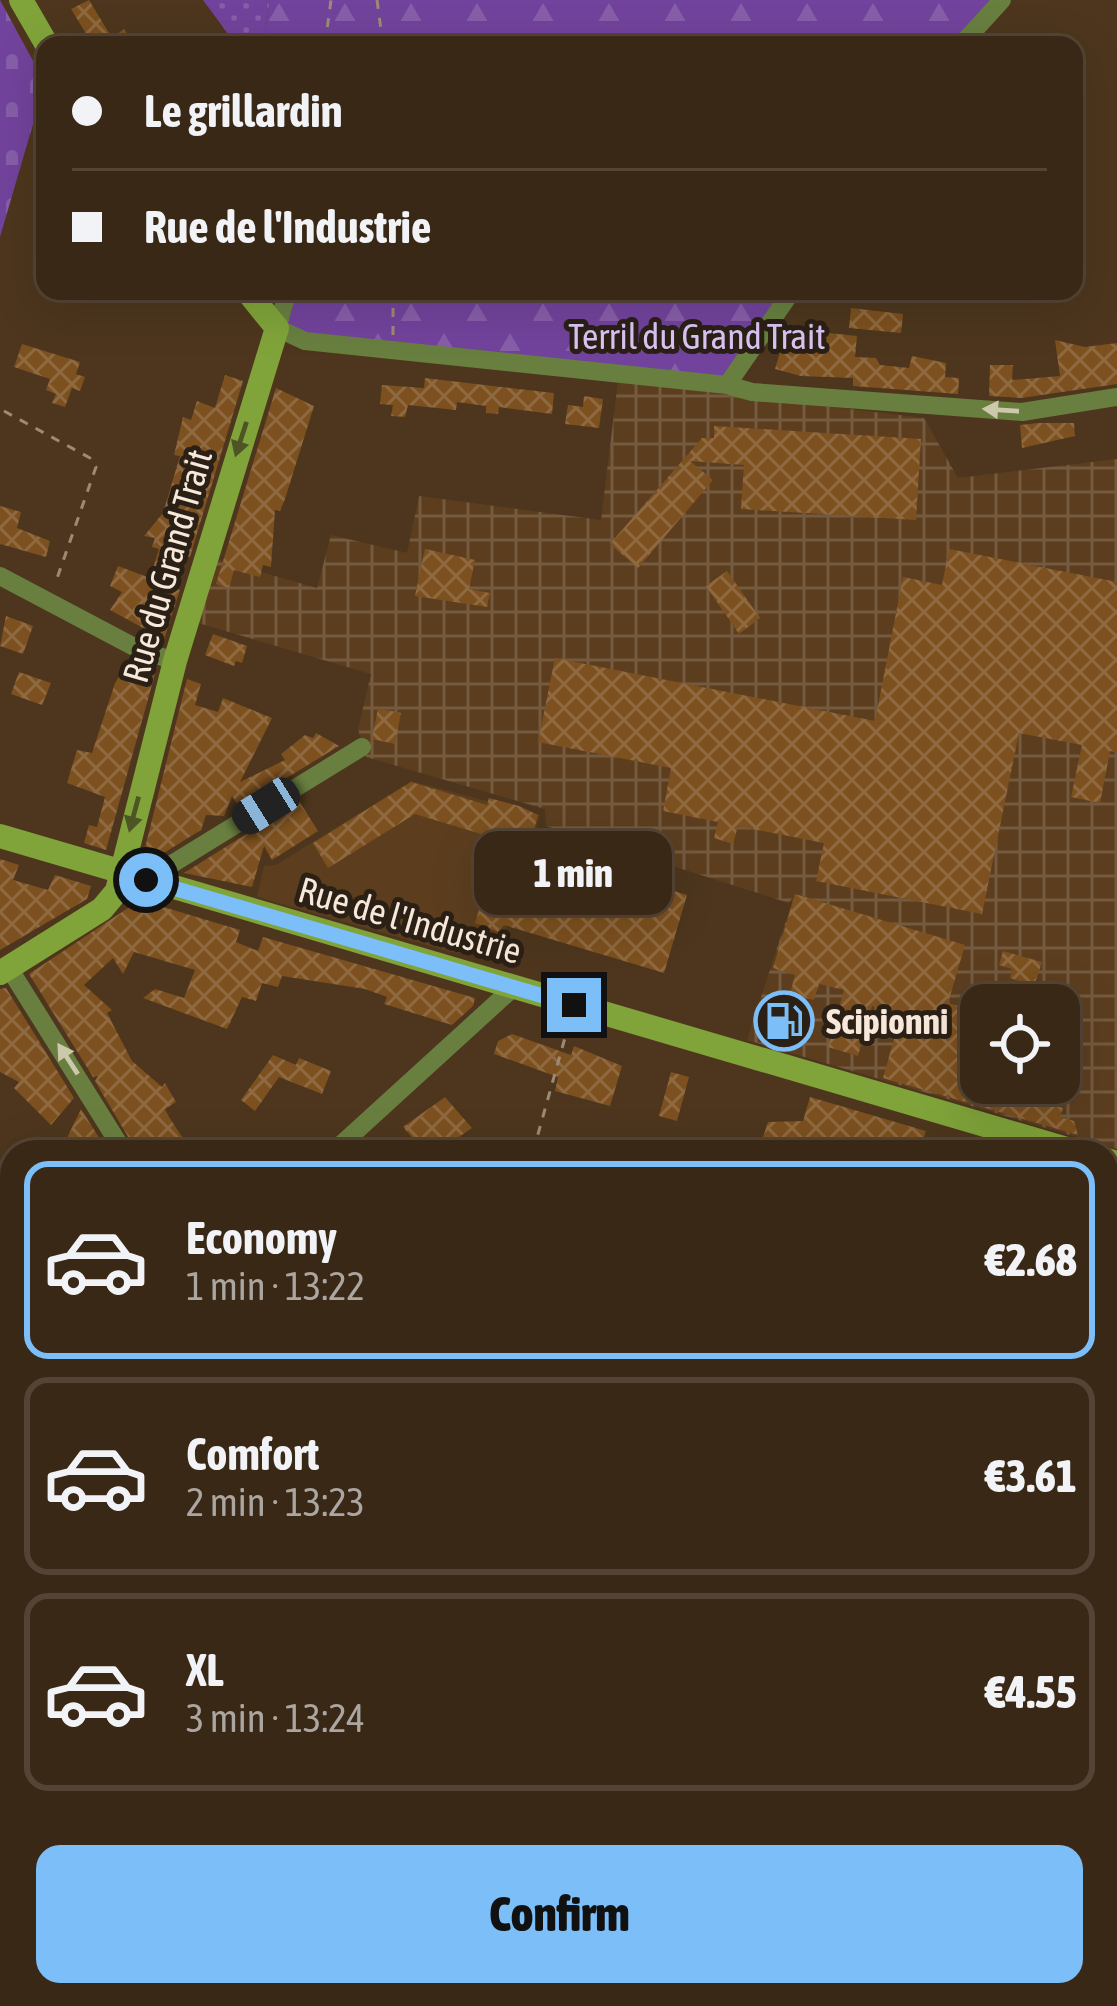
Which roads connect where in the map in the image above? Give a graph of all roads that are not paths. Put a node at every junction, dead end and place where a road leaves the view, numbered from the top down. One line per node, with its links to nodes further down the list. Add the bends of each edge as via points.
1 (21, 0): 3 (main road)
2 (1002, 0): 4 (street)
3 (42, 36)
4 (970, 36)
5 (254, 300): 8 (main road)
6 (285, 300): 8 (street)
7 (786, 300): 9 (street)
8 (277, 328): 9 (street, via 305,341); 12 (main road, Rue du Grand Trait, one-way to 12)
9 (727, 385): 10 (street, one-way to 9, via 1022,412)
10 (1117, 397)
11 (0, 577): 12 (street)
12 (176, 662): 15 (main road, Rue du Grand Trait, one-way to 15)
13 (362, 747): 16 (street)
14 (0, 836): 15 (main road, Rue de l'Industrie)
15 (118, 872): 16 (main road, Rue de l'Industrie); 17 (main road, Rue du Grand Trait, via 107,905)
16 (146, 880): 18 (main road, Rue de l'Industrie)
17 (4, 971): 19 (street, one-way to 17)
18 (514, 987): 20 (street); 21 (main road, Rue de l'Industrie)
19 (116, 1140)
20 (346, 1140)
21 (1036, 1140)

